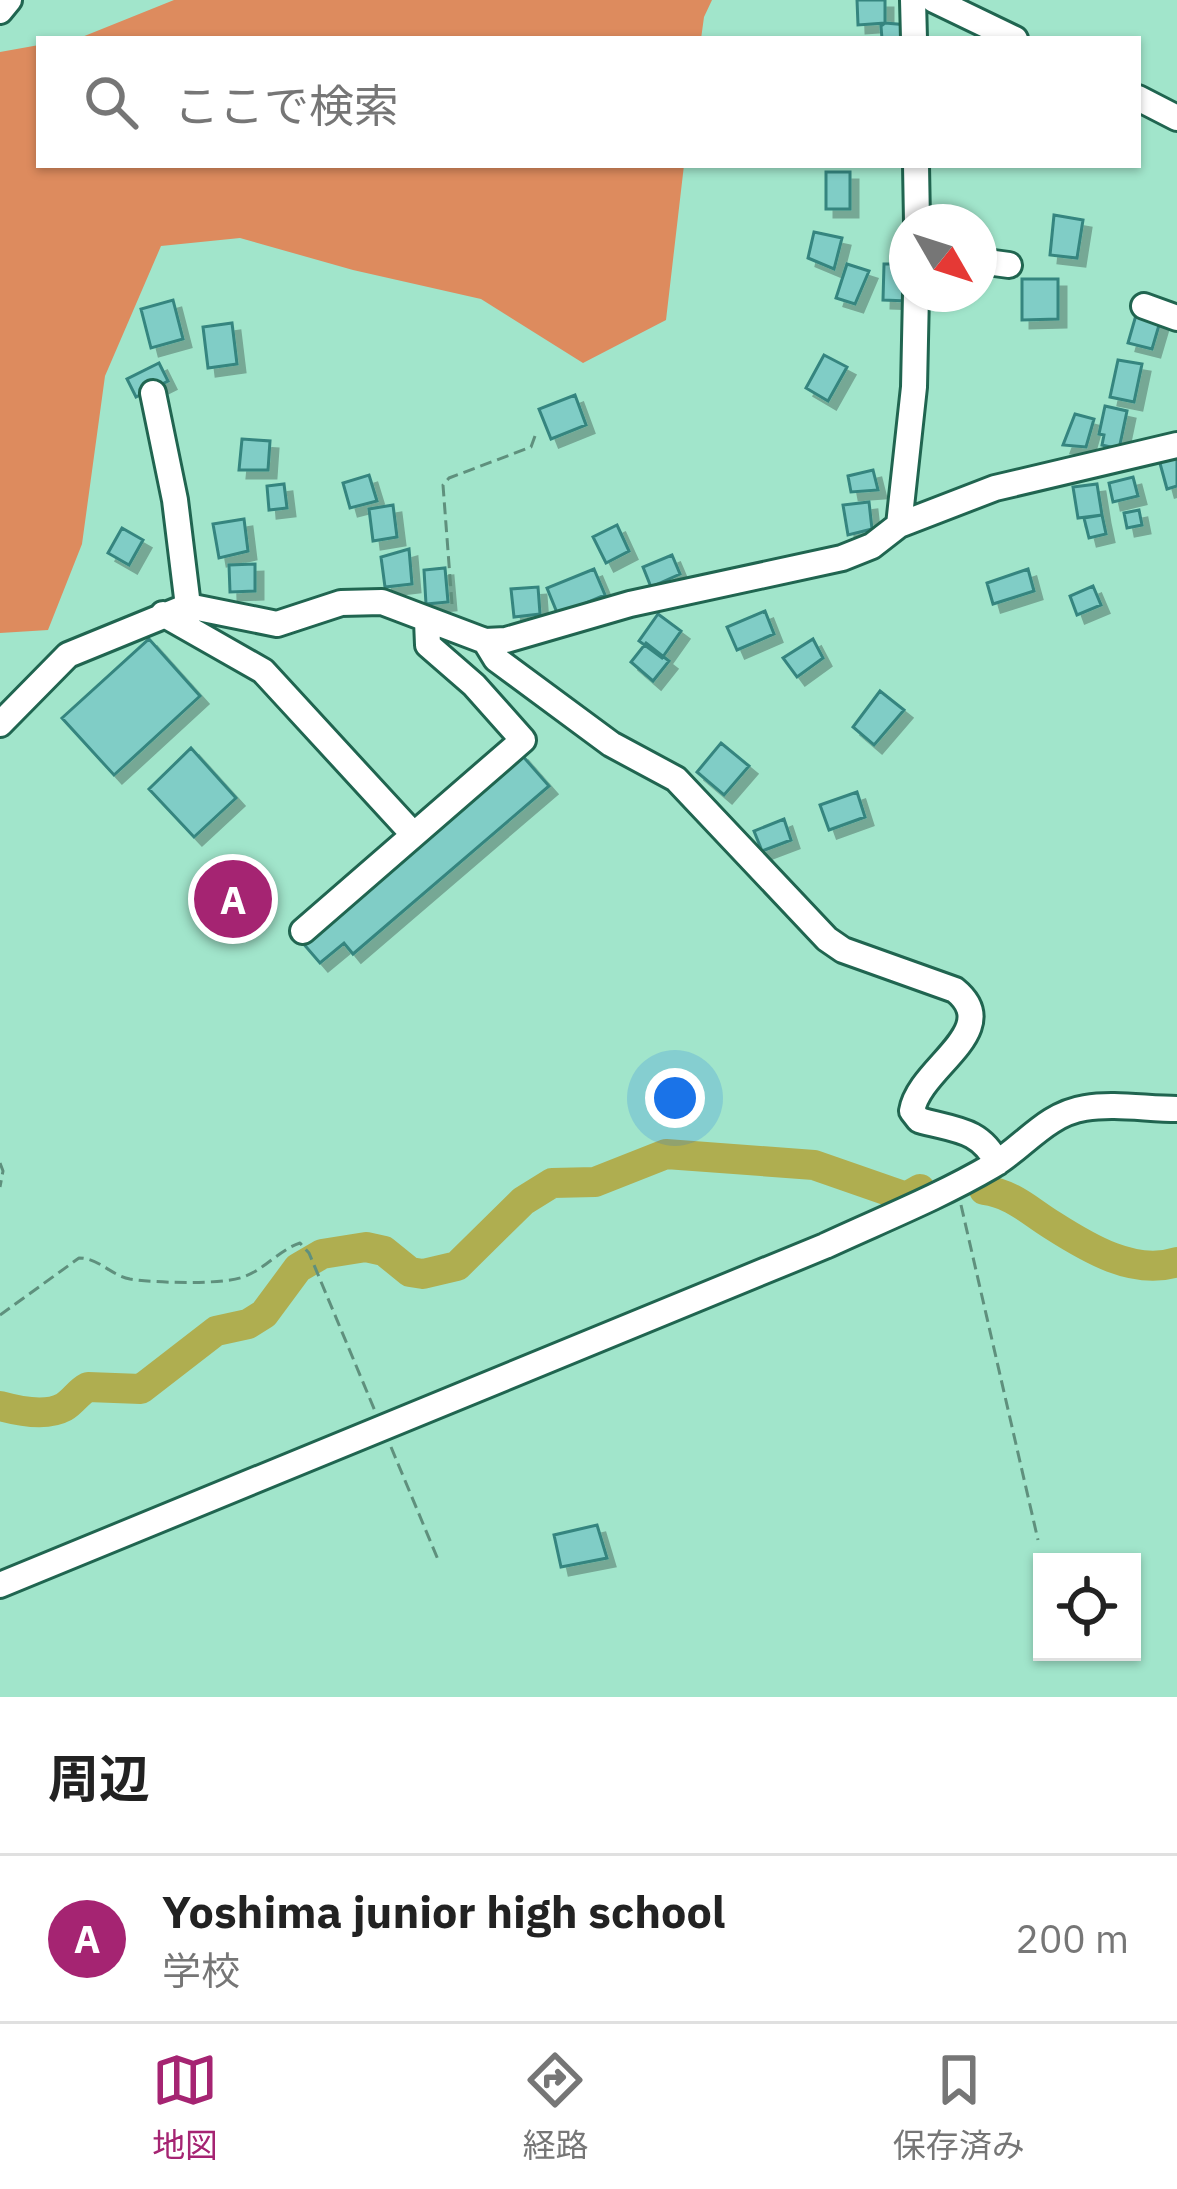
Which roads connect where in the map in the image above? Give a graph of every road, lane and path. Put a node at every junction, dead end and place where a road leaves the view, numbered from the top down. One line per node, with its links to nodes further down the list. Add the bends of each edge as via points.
1 (9, 0): 4 (street)
2 (913, 0): 5 (street)
3 (934, 0): 6 (street)
4 (0, 11)
5 (914, 36)
6 (1010, 36)
7 (1141, 100): 8 (street)
8 (1177, 118)
9 (916, 168): 10 (street)
10 (917, 204)
11 (997, 264): 12 (street)
12 (1009, 266)
13 (1144, 306): 15 (street)
14 (916, 312): 19 (street)
15 (1177, 318)
16 (153, 393): 20 (street)
17 (535, 436): 22 (path, via 531,447 442,485 452,605)
18 (1177, 445): 19 (street, via 995,488)
19 (899, 525): 23 (street, via 842,558)
20 (188, 606): 21 (street); 22 (street, via 277,624 362,600)
21 (163, 614): 24 (street, via 68,655); 25 (street, via 263,670)
22 (437, 625): 23 (street); 25 (street, via 428,645 523,740)
23 (485, 641): 29 (street, via 496,659 611,744 676,779 827,939 970,1002 969,1028 912,1111 982,1139)
24 (0, 724)
25 (413, 834): 26 (street)
26 (303, 931)
27 (1177, 1109): 29 (street, via 1084,1108 1040,1127)
28 (0, 1163): 31 (path)
29 (997, 1163): 30 (street)
30 (957, 1185): 34 (path); 35 (street)
31 (0, 1186)
32 (313, 1264): 33 (path, via 300,1243 232,1279 137,1280 79,1258)
33 (0, 1315)
34 (1038, 1540)
35 (0, 1585)

